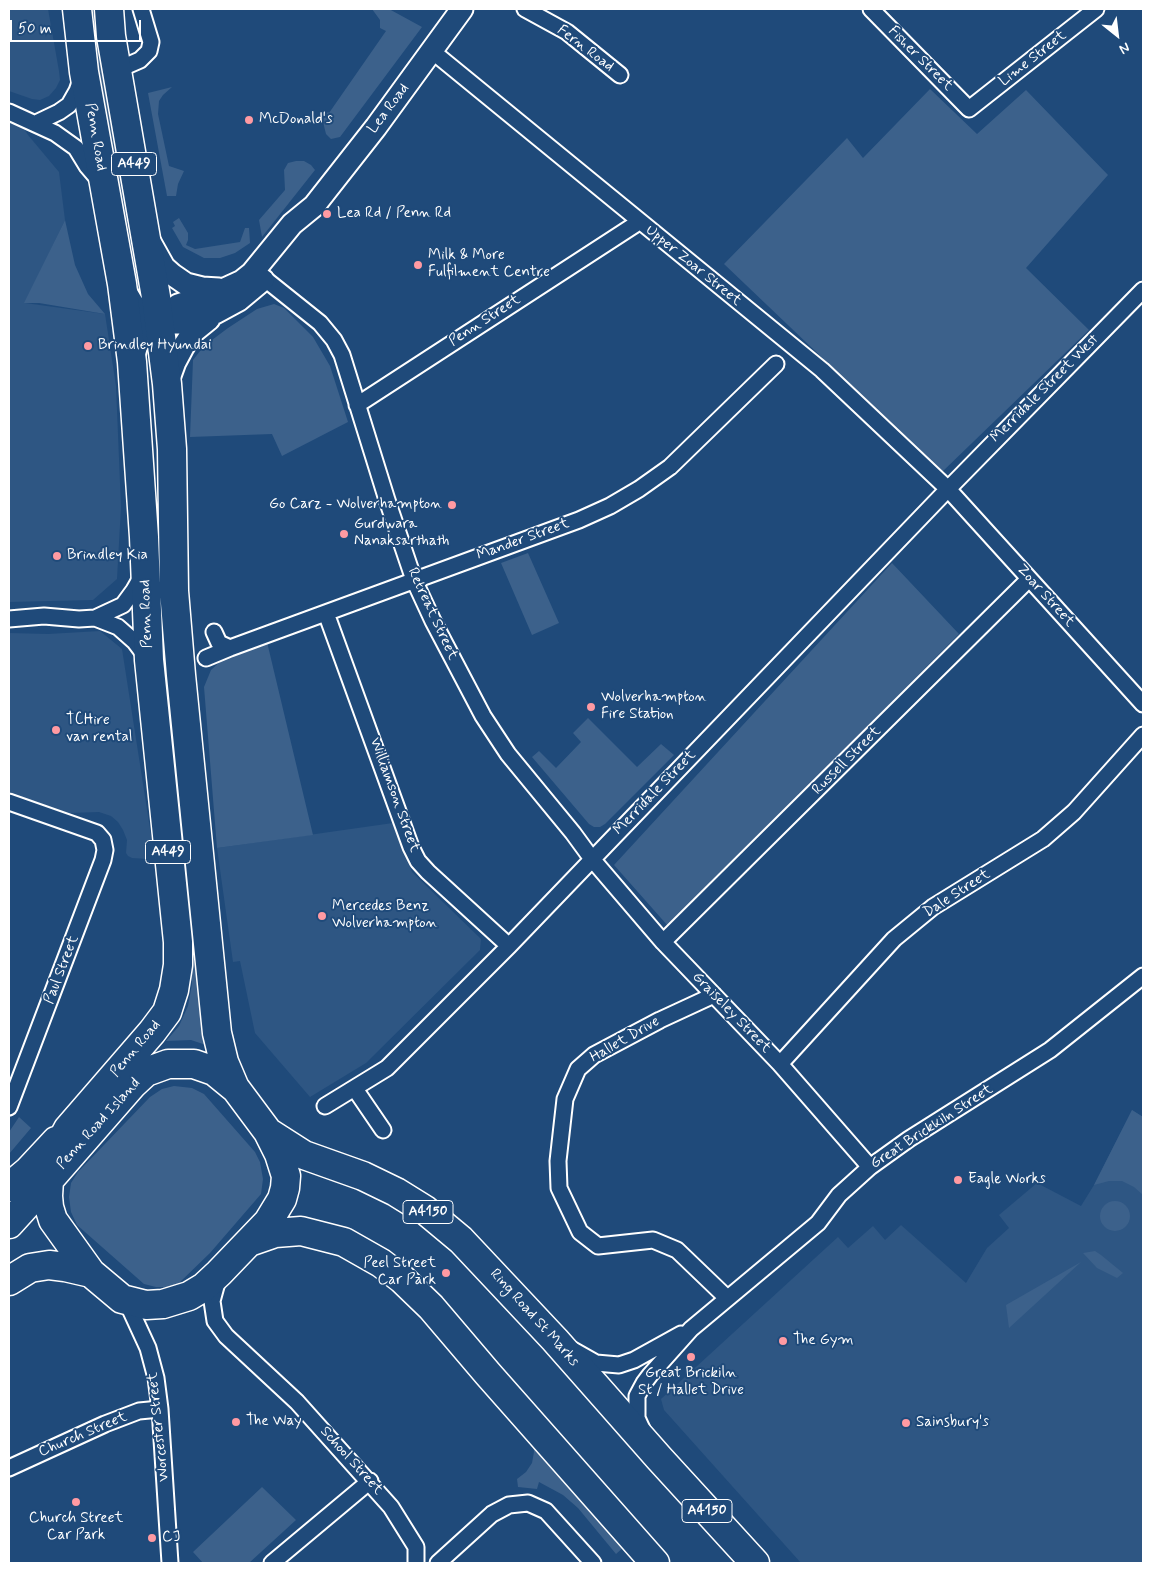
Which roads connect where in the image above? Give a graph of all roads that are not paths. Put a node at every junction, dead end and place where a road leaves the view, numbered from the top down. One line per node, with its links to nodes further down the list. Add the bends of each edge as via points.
1 (77, 9): 10 (highway, Penn Road / A449)
2 (109, 9): 9 (highway, Penn Road / A449)
3 (141, 9): 9 (street, via 151,42 149,51 140,60)
4 (462, 9): 8 (street, Lea Road)
5 (525, 9): 11 (street, Fern Road, via 567,32)
6 (871, 9): 12 (street, Fisher Street)
7 (1096, 9): 12 (street, Lime Street)
8 (432, 51): 16 (street, Lea Road); 17 (street, Upper Zoar Street)
9 (117, 70): 18 (highway, Penn Road / A449)
10 (84, 72): 14 (street, via 69,104); 15 (highway, Penn Road / A449)
11 (620, 74)
12 (969, 109)
13 (9, 112): 14 (street)
14 (36, 123): 15 (street, via 76,148)
15 (103, 185): 20 (highway, Penn Road / A449)
16 (314, 206): 19 (street, Lea Road, via 302,233); 21 (street, Lea Road, via 292,224 252,273)
17 (639, 222): 28 (street, Penn Street); 29 (street, Upper Zoar Street, via 809,359)
18 (147, 238): 21 (street, Lea Road, via 164,266 186,284 202,288); 24 (highway, Penn Road / A449)
19 (265, 279): 23 (street, Lea Road); 28 (street, Retreat Street, via 320,323 334,340 342,355)
20 (122, 284): 24 (street, Lea Road, via 133,304); 25 (highway, Penn Road / A449)
21 (229, 287): 24 (street, Lea Road, via 178,305)
22 (1143, 290): 29 (street, Merridale Street West)
23 (215, 314): 24 (street, Lea Road, via 190,323); 27 (street, Lea Road, via 193,332 182,347)
24 (159, 320): 25 (street, Lea Road, via 138,341); 27 (highway, Penn Road / A449)
25 (132, 362): 30 (highway, Penn Road / A449)
26 (776, 364): 32 (street, Mander Street, via 670,467 625,498 578,520)
27 (167, 384): 49 (highway, Penn Road / A449, via 172,449 174,591 181,675 217,1033 224,1062)
28 (357, 405): 32 (street, Retreat Street)
29 (948, 489): 31 (street, Zoar Street); 43 (street, Merridale Street)
30 (145, 570): 34 (street, via 123,605); 39 (highway, Penn Road / A449)
31 (1029, 579): 40 (street, Zoar Street); 44 (street, Russell Street)
32 (414, 580): 33 (street, Mander Street); 43 (street, Retreat Street, via 483,716 508,754)
33 (326, 613): 37 (street, Mander Street); 45 (street, Williamson Street, via 418,861)
34 (95, 618): 35 (street, via 44,616); 39 (street, via 118,626)
35 (9, 619)
36 (214, 632): 37 (street, via 219,642)
37 (230, 648): 38 (street, Mander Street)
38 (206, 658)
39 (149, 660): 53 (highway, Penn Road / A449, via 178,942 174,990 167,1012 152,1032)
40 (1143, 704)
41 (1143, 734): 48 (street, Dale Street, via 1074,812 1043,839 933,907 894,939)
42 (9, 802): 52 (street, Paul Street, via 97,833 105,850 104,860)
43 (592, 859): 44 (street, Graiseley Street); 45 (street, Merridale Street)
44 (663, 942): 47 (street, Graiseley Street)
45 (509, 946): 50 (street, Merridale Street, via 387,1068)
46 (1143, 976): 56 (street, Great Brickkiln Street, via 1050,1050)
47 (714, 995): 48 (street, Graiseley Street); 64 (street, Hallet Drive, via 594,1055 578,1069 565,1099 558,1160 559,1188 580,1232 598,1246 653,1240 677,1250)
48 (780, 1064): 56 (street, Graiseley Street)
49 (236, 1089): 55 (highway, Penn Road Island / A4150); 57 (highway, Penn Road Island / A4150, via 214,1071 194,1064 168,1064 146,1072)
50 (355, 1089): 51 (street, Merridale Street); 54 (street)
51 (325, 1106)
52 (9, 1107)
53 (68, 1129): 57 (highway, Penn Road / A449, via 51,1162); 58 (highway)
54 (384, 1130)
55 (268, 1132): 60 (highway, Penn Road Island / A4150, via 286,1176 285,1188 268,1222); 67 (highway, Ring Road St Marks / A4150, via 304,1155 363,1176 425,1210 461,1240)
56 (870, 1167): 64 (street, Great Brickkiln Street, via 839,1196 818,1223)
57 (49, 1180): 59 (highway, A4150); 62 (highway, Penn Road Island / A4150, via 49,1207 53,1220)
58 (9, 1187)
59 (9, 1224)
60 (249, 1242): 61 (highway, Penn Road Island / A4150); 77 (highway, A4150, via 275,1233 301,1231 344,1242 395,1274 431,1307)
61 (219, 1273): 65 (highway, Penn Road Island / A4150, via 190,1296 163,1304 146,1305); 71 (street, School Street, via 212,1301 216,1321 226,1336 297,1402)
62 (91, 1274): 63 (highway, A4150, via 49,1265 30,1268); 65 (highway, Penn Road Island / A4150)
63 (9, 1281)
64 (728, 1298): 66 (street, Great Brickkiln Street)
65 (122, 1299): 68 (street, Worcester Street, via 148,1348)
66 (691, 1329): 67 (street, via 619,1365 596,1363); 69 (street, Great Brickkiln Street, via 650,1375 637,1396 637,1418)
67 (555, 1340): 69 (highway, Ring Road St Marks / A4150)
68 (160, 1410): 70 (street, Church Street, via 139,1411 105,1424); 72 (street, Worcester Street)
69 (659, 1458): 78 (highway, Ring Road St Marks / A4150)
70 (9, 1468)
71 (370, 1481): 73 (street); 74 (street, School Street, via 392,1507 416,1547)
72 (170, 1563)
73 (272, 1563)
74 (416, 1563)
75 (438, 1563): 76 (street, via 492,1514 509,1505 528,1503 546,1511)
76 (593, 1563)
77 (655, 1563)
78 (756, 1563)

